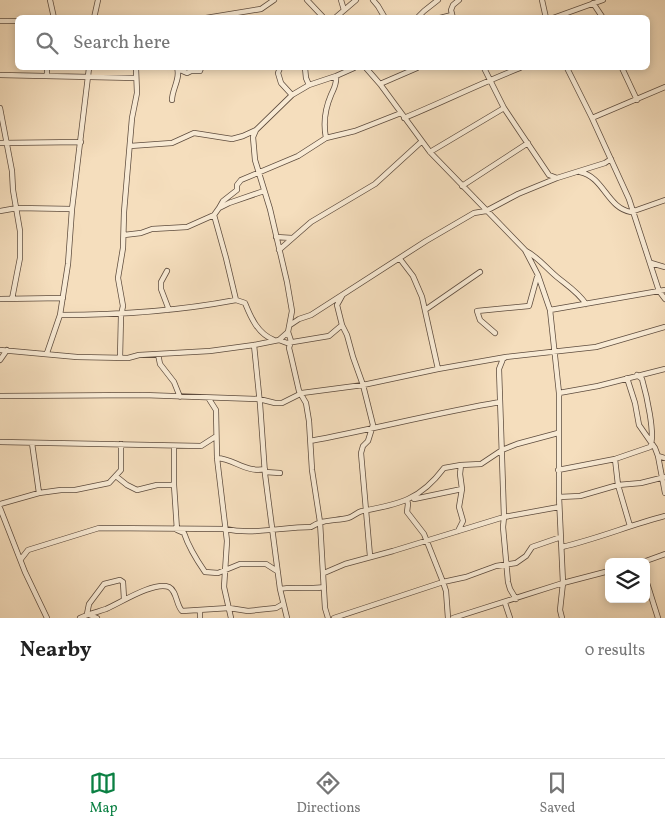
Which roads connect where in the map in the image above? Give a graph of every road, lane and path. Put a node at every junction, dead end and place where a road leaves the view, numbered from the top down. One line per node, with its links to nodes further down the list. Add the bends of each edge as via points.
1 (50, 0): 15 (street)
2 (98, 0): 16 (street)
3 (274, 0): 17 (street, via 261,9)
4 (307, 0): 18 (street)
5 (341, 0): 14 (street)
6 (356, 0): 14 (street)
7 (373, 0): 20 (street)
8 (438, 0): 21 (street)
9 (459, 0): 12 (street)
10 (542, 0): 23 (street)
11 (602, 0): 13 (street)
12 (452, 2): 22 (street)
13 (593, 3): 24 (street); 25 (street)
14 (344, 10): 19 (street)
15 (53, 15)
16 (95, 15)
17 (226, 15)
18 (321, 15)
19 (338, 15)
20 (383, 15)
21 (420, 15)
22 (453, 15)
23 (545, 15)
24 (560, 15)
25 (602, 15)
26 (0, 21): 27 (street)
27 (15, 21)
28 (46, 70): 44 (street)
29 (89, 70): 46 (street)
30 (136, 70): 47 (street)
31 (178, 70): 53 (street)
32 (181, 70): 33 (street, via 187,73)
33 (200, 70)
34 (279, 70): 52 (street, via 282,83)
35 (305, 70): 50 (street)
36 (350, 70): 45 (street)
37 (368, 70): 49 (street)
38 (406, 70): 49 (street)
39 (485, 70): 48 (street)
40 (515, 70): 48 (street)
41 (568, 70): 58 (street)
42 (623, 70): 54 (street)
43 (0, 76): 44 (street)
44 (47, 76): 46 (street)
45 (336, 76): 50 (street); 60 (street, via 323,124)
46 (88, 77): 47 (street); 61 (street)
47 (136, 78): 66 (street)
48 (491, 79): 56 (street); 57 (street, via 446,101)
49 (380, 84): 57 (street)
50 (309, 86): 52 (street)
51 (665, 87): 54 (street)
52 (292, 95): 59 (street)
53 (172, 100)
54 (637, 100): 58 (street)
55 (0, 108): 64 (street)
56 (504, 108): 65 (street); 67 (street)
57 (402, 116): 60 (street); 62 (street)
58 (592, 118): 68 (street)
59 (256, 130): 66 (street, via 232,138 194,133 172,143); 70 (street, via 253,146)
60 (326, 138): 70 (street, via 298,156)
61 (81, 142): 64 (street); 77 (street)
62 (421, 142): 67 (street); 84 (street, via 375,184 312,222)
63 (0, 143): 64 (street)
64 (6, 143): 75 (street)
65 (528, 143): 71 (street, via 549,175); 72 (street)
66 (130, 146): 82 (street)
67 (430, 152): 72 (street)
68 (611, 159): 69 (street); 80 (street)
69 (578, 172): 71 (street); 80 (street, via 595,180 620,208)
70 (258, 173): 73 (street); 76 (street, via 241,180 237,190 223,200)
71 (557, 178): 79 (street)
72 (462, 186): 79 (street)
73 (264, 191): 76 (street); 83 (street)
74 (665, 200): 80 (street)
75 (17, 208): 77 (street); 78 (street); 96 (street, via 20,258)
76 (219, 208): 81 (street)
77 (72, 209): 97 (street)
78 (0, 211)
79 (486, 211): 86 (street); 87 (street, via 474,213)
80 (632, 212): 88 (street)
81 (214, 215): 82 (street, via 187,227); 100 (street)
82 (124, 235): 107 (street, via 118,278 124,306)
83 (276, 237): 84 (street); 85 (street)
84 (292, 238): 85 (street)
85 (279, 250): 109 (street, via 292,311)
86 (525, 250): 92 (street); 102 (street, via 573,289)
87 (400, 259): 95 (street); 105 (street, via 413,276)
88 (651, 263): 89 (street); 94 (street)
89 (665, 267)
90 (167, 271): 104 (street, via 161,289)
91 (480, 272): 105 (street)
92 (538, 275): 106 (street); 113 (street, via 529,306 477,311 480,320)
93 (665, 290): 94 (street)
94 (659, 291): 98 (street); 102 (street)
95 (343, 295): 101 (street); 103 (street)
96 (12, 298): 97 (street); 99 (street)
97 (63, 298): 108 (street)
98 (665, 298)
99 (0, 300)
100 (236, 300): 104 (street); 114 (street, via 245,303 252,321 266,337)
101 (330, 303): 103 (street); 109 (street)
102 (586, 304): 106 (street)
103 (337, 305): 110 (street)
104 (169, 310): 107 (street)
105 (425, 310): 125 (street)
106 (550, 310): 119 (street)
107 (121, 313): 108 (street); 123 (street)
108 (60, 315): 120 (street)
109 (290, 325): 112 (street)
110 (342, 325): 115 (street, via 329,336); 129 (street)
111 (665, 327): 119 (street, via 596,347)
112 (288, 332): 114 (street); 115 (street)
113 (495, 333)
114 (277, 341): 115 (street); 116 (street)
115 (291, 341): 131 (street, via 289,348)
116 (254, 345): 121 (street); 136 (street)
117 (0, 350): 118 (street)
118 (7, 350): 120 (street); 124 (street)
119 (555, 352): 122 (street); 130 (street)
120 (47, 353): 123 (street)
121 (158, 354): 123 (street); 133 (street, via 160,364 174,382)
122 (506, 357): 125 (street); 137 (street, via 499,369)
123 (120, 358)
124 (0, 360)
125 (438, 369): 129 (street)
126 (665, 369): 127 (street)
127 (637, 375): 128 (street); 145 (street, via 645,389)
128 (627, 378): 130 (street); 145 (street, via 638,425)
129 (363, 384): 131 (street); 139 (street)
130 (559, 393): 140 (street)
131 (302, 394): 136 (street, via 282,403); 142 (street)
132 (0, 396): 133 (street)
133 (180, 397): 134 (street)
134 (209, 399): 135 (street); 138 (street)
135 (225, 399): 136 (street); 138 (street)
136 (259, 399): 155 (street)
137 (500, 402): 139 (street); 148 (street)
138 (216, 410): 141 (street)
139 (372, 429): 142 (street); 169 (street, via 361,453)
140 (558, 433): 148 (street); 154 (street)
141 (215, 437): 147 (street, via 201,446); 150 (street)
142 (310, 441): 172 (street)
143 (0, 442): 144 (street)
144 (32, 443): 146 (street); 162 (street)
145 (652, 443): 149 (street); 152 (street, via 650,447)
146 (121, 444): 147 (street); 157 (street, via 121,470)
147 (174, 446): 159 (street)
148 (502, 450): 153 (street, via 481,464); 171 (street)
149 (658, 456): 151 (street); 158 (street)
150 (217, 458): 155 (street, via 228,459 241,468); 174 (street)
151 (665, 458)
152 (615, 459): 154 (street); 160 (street)
153 (461, 465): 161 (street); 165 (street, via 444,468 430,486)
154 (558, 470): 164 (street)
155 (265, 471): 156 (street); 177 (street)
156 (280, 473)
157 (117, 476): 159 (street, via 137,490); 162 (street, via 109,483 75,490)
158 (664, 477): 160 (street); 163 (street)
159 (174, 485): 175 (street)
160 (618, 485): 164 (street, via 580,496); 173 (street)
161 (462, 489): 165 (street); 176 (street, via 462,520)
162 (40, 492): 166 (street)
163 (665, 493)
164 (559, 496): 167 (street)
165 (409, 500): 169 (street); 179 (street, via 406,512)
166 (0, 504)
167 (559, 507): 171 (street); 178 (street)
168 (0, 508): 180 (street)
169 (366, 511): 172 (street, via 350,518); 184 (street)
170 (665, 516): 173 (street)
171 (504, 517): 176 (street); 187 (street)
172 (320, 522): 177 (street, via 311,527); 191 (street)
173 (630, 526): 181 (street, via 588,541)
174 (225, 529): 175 (street); 177 (street); 188 (street)
175 (177, 530): 182 (street, via 99,528); 188 (street, via 184,533 191,552 205,572)
176 (458, 530): 179 (street)
177 (272, 531): 189 (street)
178 (561, 537): 181 (street); 187 (street, via 532,546 526,556)
179 (426, 541): 184 (street); 192 (street)
180 (16, 546): 182 (street); 185 (street)
181 (562, 546): 193 (street)
182 (28, 550): 185 (street)
183 (665, 554): 186 (street)
184 (370, 556): 191 (street)
185 (21, 559): 204 (street)
186 (650, 559)
187 (506, 565): 192 (street); 198 (street, via 510,590)
188 (226, 570): 189 (street, via 240,564 266,564); 201 (street, via 224,588)
189 (277, 571): 195 (street)
190 (605, 572): 193 (street)
191 (324, 573): 194 (street)
192 (443, 582): 211 (street); 212 (street)
193 (563, 583): 198 (street); 215 (street)
194 (324, 586): 195 (street); 210 (street)
195 (280, 589): 200 (street)
196 (650, 593): 216 (street)
197 (124, 599): 202 (street, via 166,586 172,590 180,610); 203 (street); 203 (street, via 123,582 104,584 89,604)
198 (516, 599): 199 (street)
199 (505, 603): 213 (street); 214 (street)
200 (282, 604): 201 (street, via 276,608 248,611); 209 (street)
201 (229, 608): 202 (street); 208 (street)
202 (200, 610): 207 (street)
203 (87, 614): 205 (street); 206 (street)
204 (47, 618)
205 (80, 618)
206 (97, 618)
207 (200, 618)
208 (231, 618)
209 (287, 618)
210 (328, 618)
211 (334, 618)
212 (448, 618)
213 (453, 618)
214 (510, 618)
215 (562, 618)
216 (658, 618)

